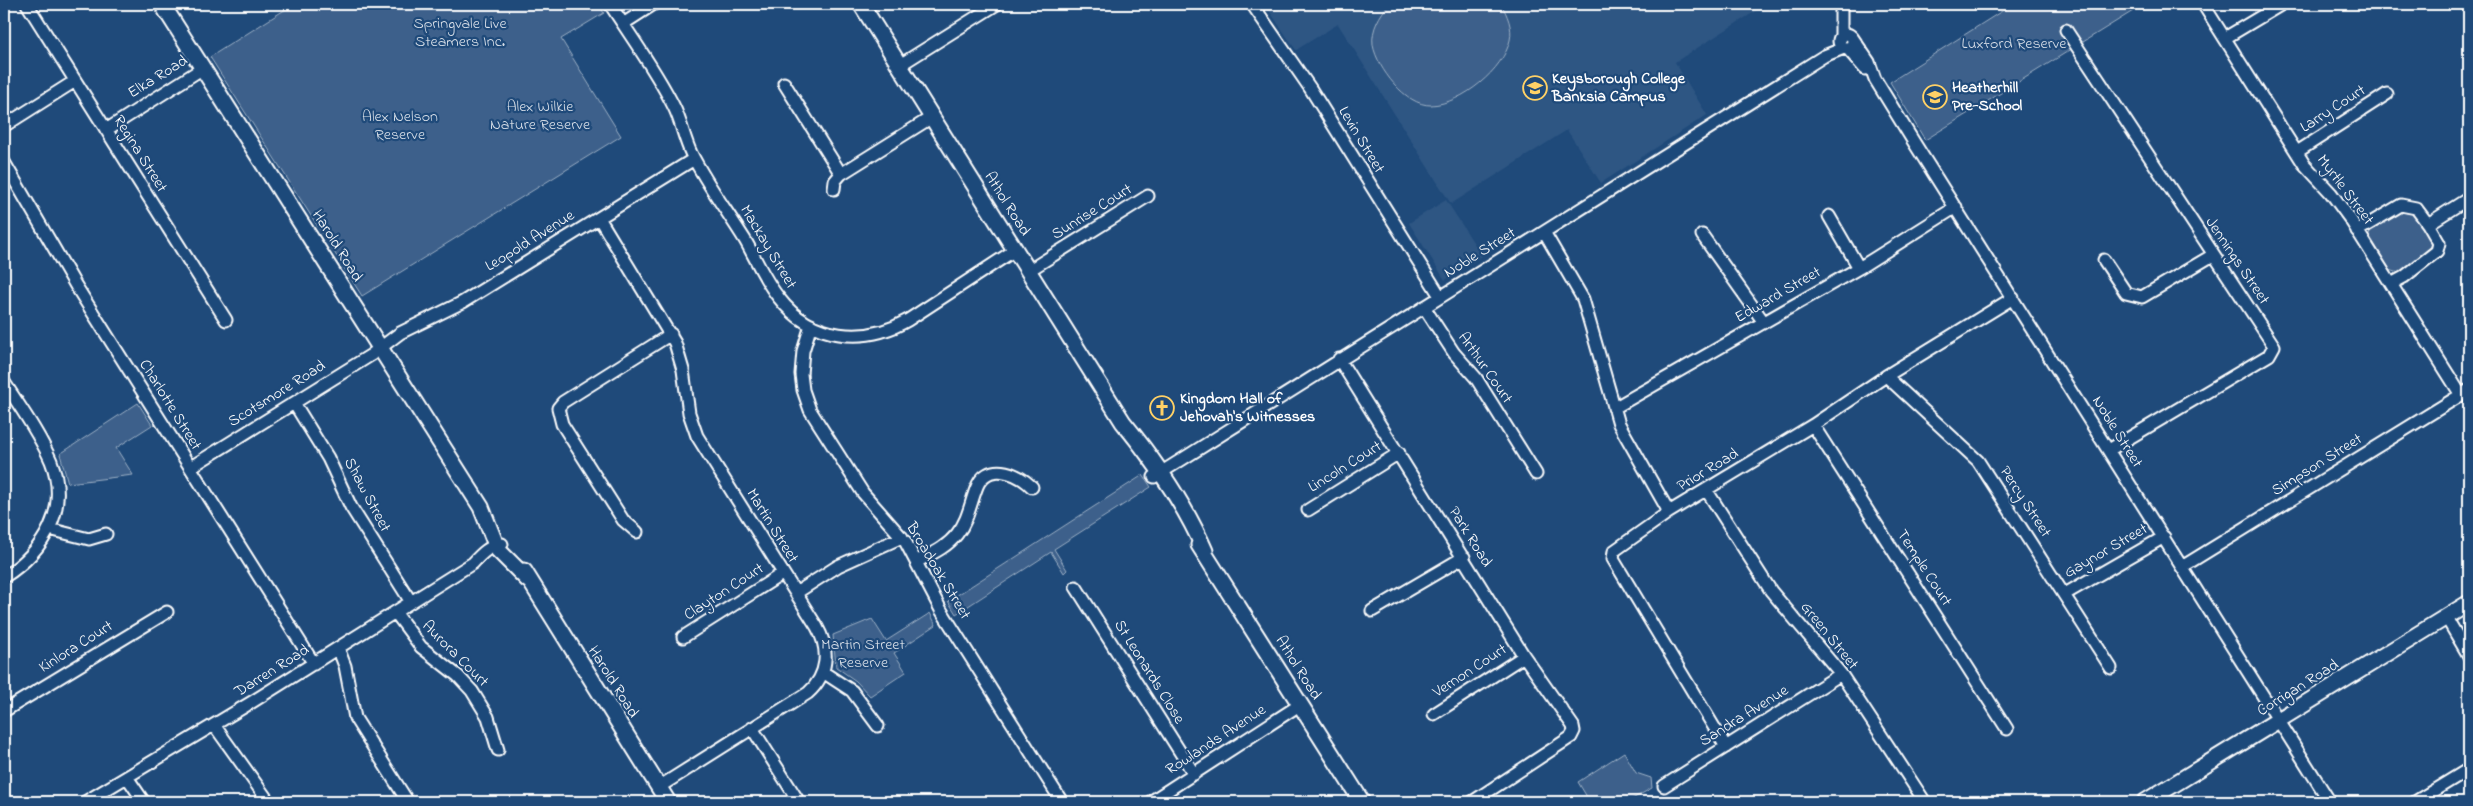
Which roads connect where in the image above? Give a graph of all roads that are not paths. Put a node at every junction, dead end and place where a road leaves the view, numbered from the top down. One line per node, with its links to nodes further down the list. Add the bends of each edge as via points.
1 (27, 4): 18 (street, Regina Street)
2 (162, 4): 17 (main road, Harold Road)
3 (610, 4): 12 (street, Mackay Street)
4 (654, 4): 12 (street)
5 (861, 4): 16 (main road, Athol Road)
6 (997, 4): 16 (street)
7 (1252, 4): 44 (street, Levin Street, via 1310,88)
8 (1841, 4): 15 (street)
9 (1847, 4): 15 (street)
10 (2203, 4): 14 (street, Myrtle Street)
11 (2282, 4): 14 (street)
12 (622, 24): 25 (street, Mackay Street, via 674,106)
13 (2066, 30): 39 (street, Jennings Street)
14 (2225, 38): 24 (street, Myrtle Street)
15 (1846, 41): 31 (street, Noble Street, via 1876,79); 36 (street, Noble Street)
16 (900, 65): 21 (main road, Athol Road)
17 (203, 68): 23 (street, Elka Road); 51 (main road, Harold Road)
18 (75, 81): 22 (street); 23 (street, Regina Street)
19 (784, 83): 27 (street)
20 (2386, 94): 24 (street, Larry Court)
21 (932, 118): 27 (street); 38 (main road, Athol Road)
22 (4, 126)
23 (106, 130): 47 (street, Regina Street)
24 (2297, 152): 35 (street, Myrtle Street)
25 (694, 159): 33 (street, Leopold Avenue); 49 (street, Mackay Street, via 779,298 791,312)
26 (4, 162): 61 (street, Charlotte Street, via 76,286)
27 (841, 174): 28 (street)
28 (834, 189)
29 (1148, 196): 42 (street, Sunrise Court)
30 (2469, 198): 34 (street)
31 (1956, 208): 41 (street, Edward Street); 45 (street, Noble Street)
32 (1829, 216): 41 (street)
33 (599, 218): 50 (street, Martin Street); 51 (street, Leopold Avenue, via 463,302 409,328)
34 (2428, 224): 35 (street, via 2416,208 2401,205); 43 (street, via 2439,243 2437,251)
35 (2357, 230): 43 (street, Myrtle Street)
36 (1544, 232): 44 (street, Noble Street); 57 (street, via 1583,299)
37 (1702, 235): 48 (street)
38 (1015, 250): 42 (main road, Athol Road); 49 (street, Mackay Street, via 890,329 871,335 849,336)
39 (2213, 255): 40 (street, via 2142,297 2126,293); 59 (street, Jennings Street, via 2274,346 2269,354)
40 (2104, 260)
41 (1859, 268): 48 (street, Edward Street)
42 (1028, 271): 63 (main road, Athol Road, via 1124,422 1136,449)
43 (2391, 284): 55 (street, Myrtle Street)
44 (1440, 296): 46 (street, Noble Street)
45 (2013, 298): 53 (street, Prior Road); 59 (street, Noble Street)
46 (1424, 306): 52 (street, Noble Street); 62 (street, Arthur Court, via 1454,353 1476,378)
47 (226, 320)
48 (1763, 321): 57 (street, Edward Street)
49 (811, 325): 72 (street, Broadoak Street, via 803,351 801,374 810,410 863,493)
50 (670, 334): 69 (street, via 558,408 562,424 623,520); 77 (street, Martin Street, via 681,359 689,414 697,436)
51 (380, 347): 56 (street, Scotsmore Road); 73 (main road, Harold Road, via 496,524)
52 (1339, 359): 60 (street, Park Road); 63 (street, Noble Street)
53 (1886, 376): 58 (street, Prior Road); 81 (street, Percy Street, via 1978,460)
54 (4, 382): 68 (street, via 51,462 56,499)
55 (2465, 393): 76 (street, Simpson Street)
56 (294, 403): 61 (street, Scotsmore Road); 82 (street, Shaw Street, via 328,458 351,507)
57 (1614, 408): 67 (street, via 1628,440)
58 (1813, 425): 65 (street, Prior Road); 103 (street, Temple Court)
59 (2109, 450): 71 (street, Noble Street)
60 (1399, 453): 66 (street, Lincoln Court); 74 (street, Park Road)
61 (191, 468): 92 (street, Charlotte Street)
62 (1536, 474)
63 (1157, 476): 96 (main road, Athol Road, via 1183,524 1204,551)
64 (1032, 488): 75 (street, via 1022,478 1007,471 994,471 986,476 976,489 968,517 957,534 944,546)
65 (1706, 490): 67 (street, Prior Road); 95 (street, Green Street, via 1771,591)
66 (1308, 510)
67 (1669, 512): 104 (street, Prior Road, via 1620,544 1613,558)
68 (48, 529): 70 (street, via 89,539); 78 (street, via 29,559)
69 (637, 532)
70 (106, 534)
71 (2164, 536): 76 (street, Noble Street); 81 (street, Gaynor Street)
72 (902, 537): 75 (street, Broadoak Street); 80 (street, via 838,566)
73 (499, 546): 82 (street, Darren Road, via 486,558 473,562); 110 (main road, Harold Road, via 520,561 528,580)
74 (1464, 557): 84 (street); 90 (street, Park Road)
75 (916, 562): 118 (street, Broadoak Street, via 941,610)
76 (2182, 567): 99 (street, Noble Street)
77 (782, 574): 80 (street, Martin Street); 88 (street, Clayton Court)
78 (4, 577)
79 (1076, 587): 107 (street, St Leonards Close)
80 (796, 593): 94 (street, Martin Street, via 823,638 826,652)
81 (2064, 594): 93 (street, Percy Street)
82 (411, 602): 86 (street, Darren Road)
83 (2469, 603): 87 (main road, Corrigan Road)
84 (1372, 611)
85 (167, 612): 97 (street, Kinlora Court)
86 (396, 612): 89 (street, Darren Road); 105 (street, Aurora Court, via 421,647 472,691 488,717)
87 (2446, 617): 91 (street); 99 (main road, Corrigan Road)
88 (684, 637)
89 (338, 648): 92 (street, Darren Road); 115 (street, via 346,666 355,718)
90 (1524, 656): 98 (street, Vernon Court); 121 (street, Park Road, via 1574,731 1569,739)
91 (2469, 656)
92 (314, 664): 100 (street, Darren Road)
93 (2111, 668)
94 (823, 672): 101 (street, via 856,695); 102 (street, via 808,693)
95 (1841, 674): 104 (street, Sandra Avenue); 122 (street, Green Street)
96 (1300, 704): 107 (street, Rowlands Avenue); 120 (main road, Athol Road)
97 (4, 711)
98 (1434, 714)
99 (2278, 720): 111 (main road, Corrigan Road); 123 (street, Noble Street)
100 (214, 725): 108 (street, Darren Road); 114 (street)
101 (878, 726)
102 (752, 728): 110 (street); 117 (street)
103 (2008, 729)
104 (1726, 747): 109 (street, Sandra Avenue)
105 (498, 750)
106 (2469, 769): 124 (street)
107 (1194, 774): 119 (street, Rowlands Avenue)
108 (127, 777): 112 (street, Darren Road); 113 (street)
109 (1664, 786)
110 (659, 788): 116 (main road, Harold Road)
111 (2155, 800)
112 (85, 802)
113 (144, 802)
114 (269, 802)
115 (408, 802)
116 (668, 802)
117 (799, 802)
118 (1062, 802)
119 (1150, 802)
120 (1362, 802)
121 (1472, 802)
122 (1925, 802)
123 (2330, 802)
124 (2415, 802)

